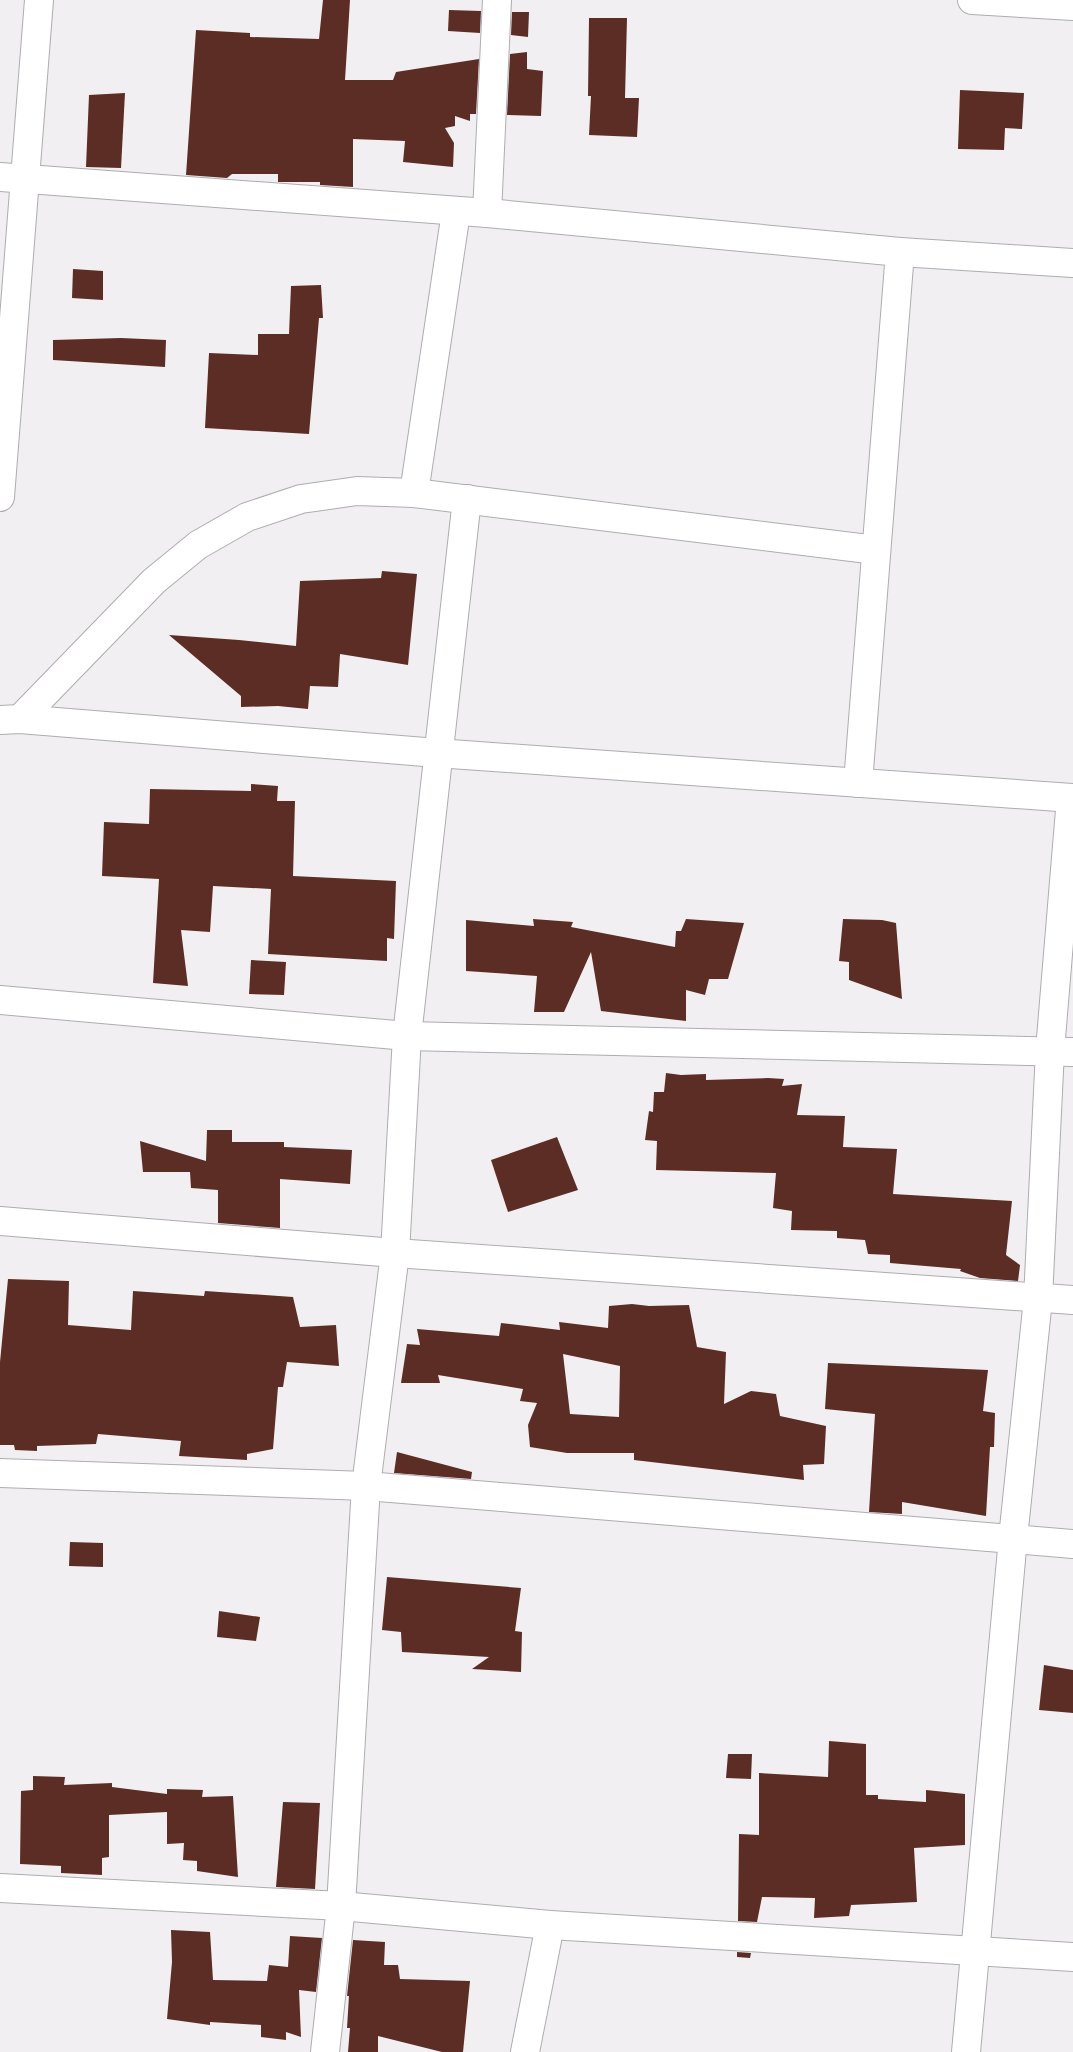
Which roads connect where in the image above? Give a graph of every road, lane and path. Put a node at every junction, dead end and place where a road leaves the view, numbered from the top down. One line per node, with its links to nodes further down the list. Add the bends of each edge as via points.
1 (39, 0): 5 (street)
2 (497, 0): 7 (street)
3 (972, 0): 4 (street)
4 (1073, 6)
5 (12, 178): 6 (street); 11 (street)
6 (456, 212): 7 (street); 10 (street)
7 (487, 213): 8 (street)
8 (900, 252): 9 (street); 13 (street)
9 (1073, 263)
10 (414, 493): 12 (street); 14 (street, via 357,491 301,500 247,517 198,545 154,580)
11 (0, 497)
12 (467, 499): 13 (street); 15 (street)
13 (876, 550): 16 (street)
14 (10, 720): 15 (street)
15 (437, 753): 16 (street); 19 (street)
16 (858, 783): 17 (street)
17 (1072, 798): 20 (street)
18 (0, 1000): 19 (street)
19 (407, 1036): 20 (street); 22 (street)
20 (1062, 1051): 23 (street)
21 (0, 1221): 22 (street)
22 (395, 1253): 23 (street); 26 (street)
23 (1038, 1299): 24 (street); 27 (street)
24 (1073, 1300)
25 (0, 1473): 26 (street)
26 (366, 1486): 27 (street); 30 (street)
27 (1013, 1538): 28 (street); 32 (street)
28 (1073, 1544)
29 (0, 1888): 30 (street)
30 (341, 1906): 31 (street); 34 (street)
31 (550, 1925): 32 (street); 35 (street)
32 (974, 1951): 33 (street); 36 (street)
33 (1073, 1957)
34 (325, 2052)
35 (525, 2052)
36 (966, 2052)

